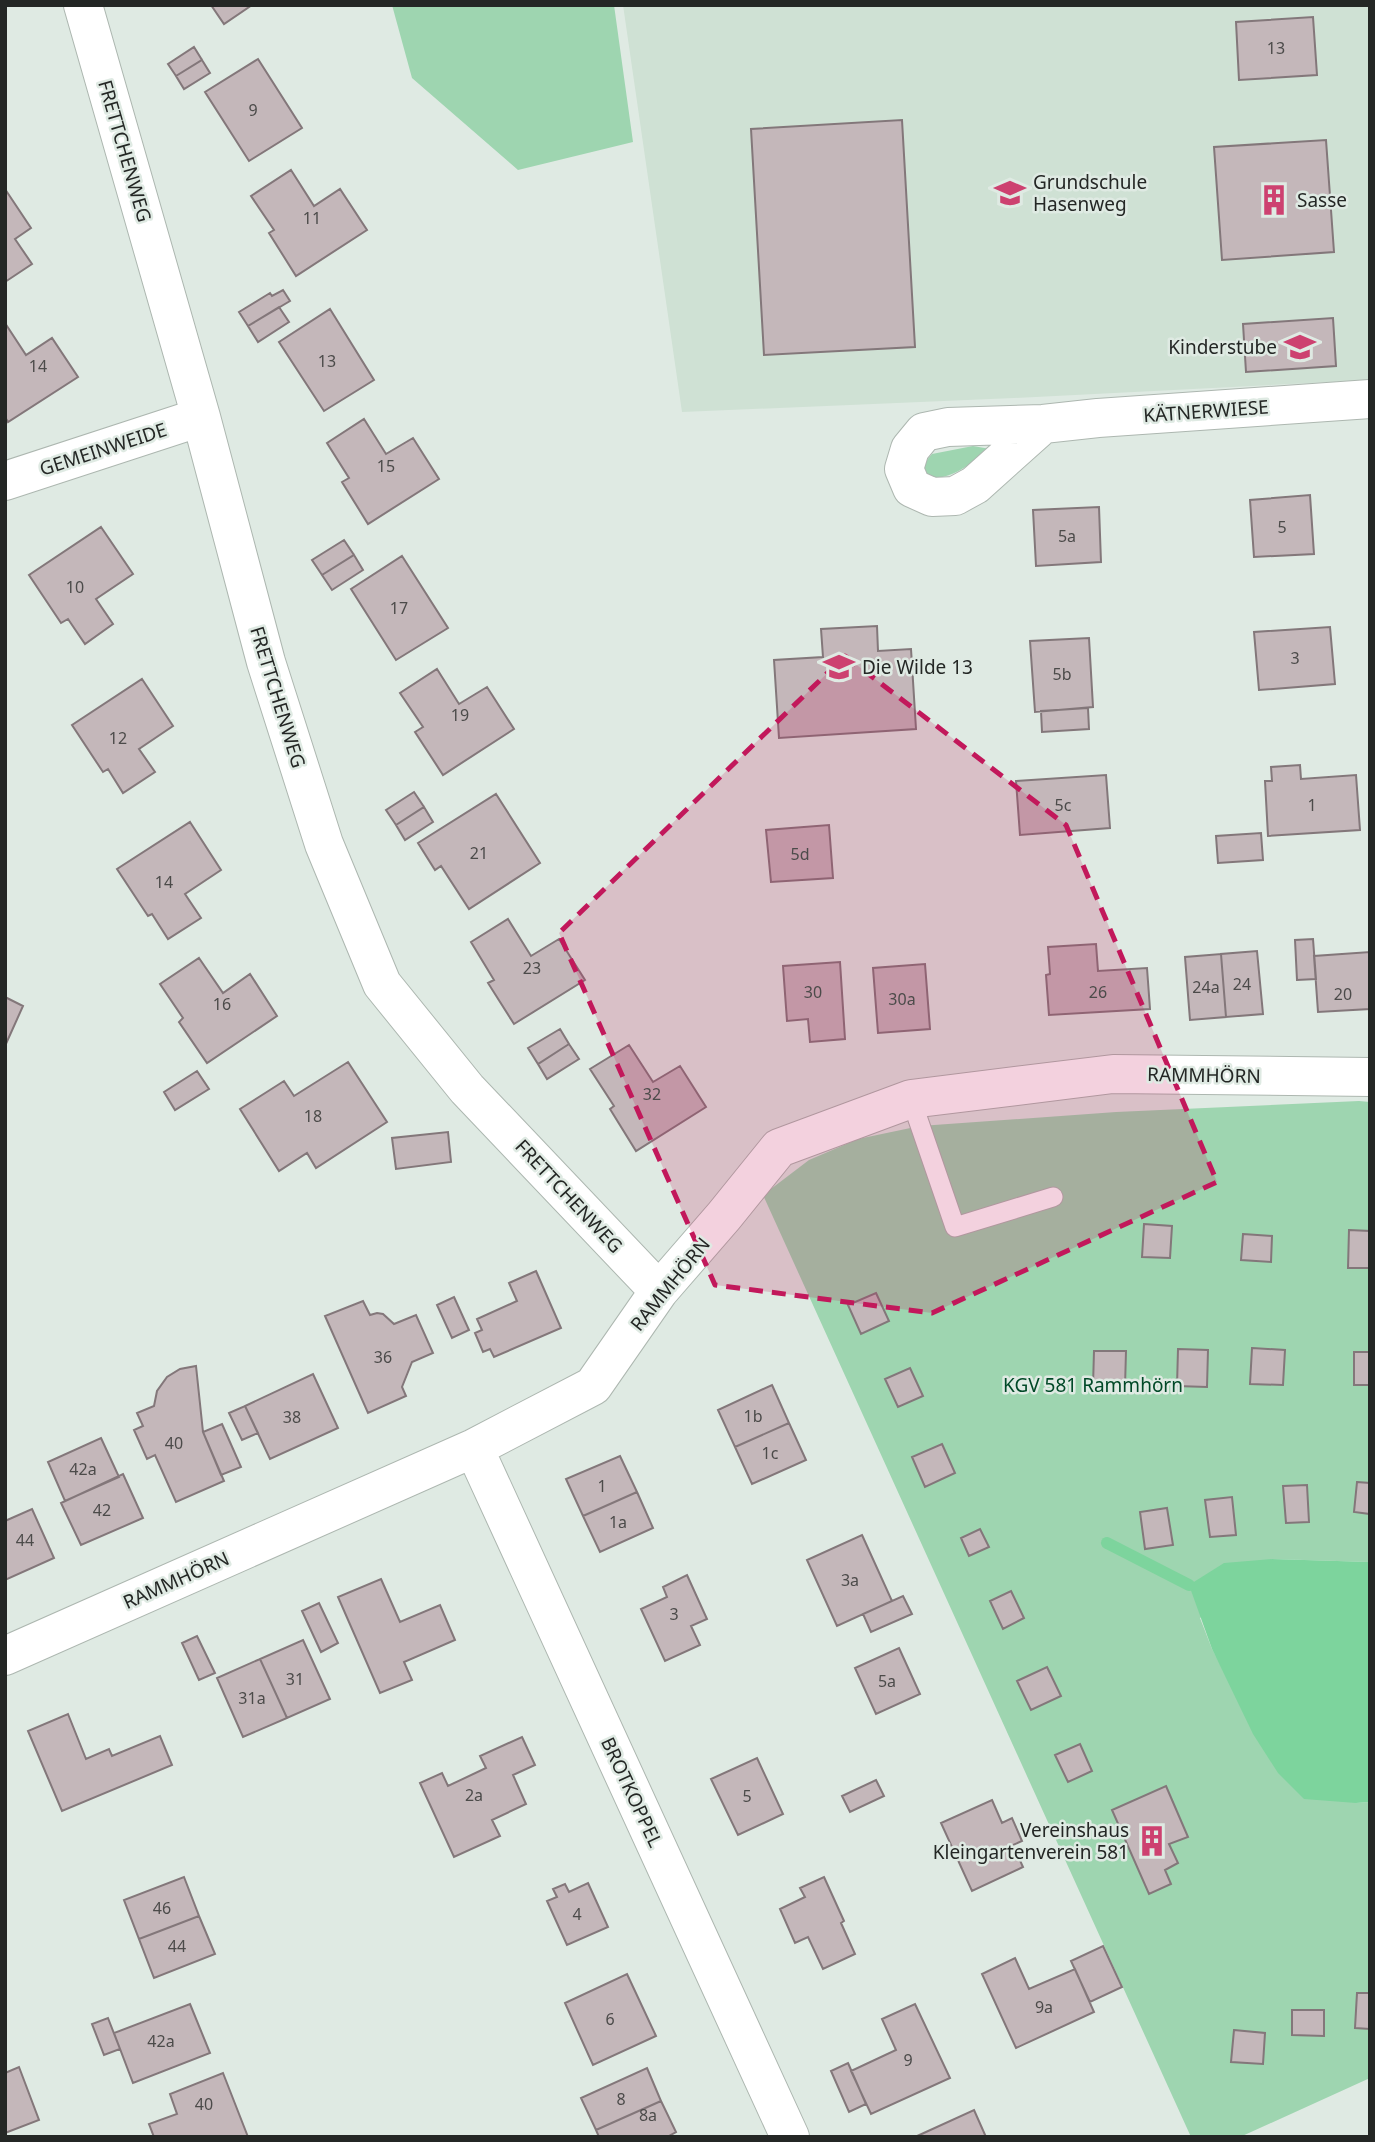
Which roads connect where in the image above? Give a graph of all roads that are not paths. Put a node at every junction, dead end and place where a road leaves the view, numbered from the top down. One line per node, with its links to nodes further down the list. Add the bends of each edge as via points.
1 (83, 5): 3 (street, FRETTCHENWEG)
2 (1370, 400): 4 (street, KÄTNERWIESE)
3 (201, 417): 5 (street, GEMEINWEIDE); 9 (street, FRETTCHENWEG, via 263,650 324,844 382,984 467,1089)
4 (1043, 424)
5 (5, 481)
6 (1370, 1077): 7 (street, RAMMHÖRN, via 1113,1074)
7 (911, 1099): 8 (lane, via 955,1227); 9 (street, RAMMHÖRN, via 779,1149)
8 (1053, 1197)
9 (659, 1292): 10 (street, RAMMHÖRN, via 593,1386)
10 (474, 1448): 11 (street, RAMMHÖRN); 12 (street, BROTKOPPEL)
11 (5, 1656)
12 (790, 2137)

